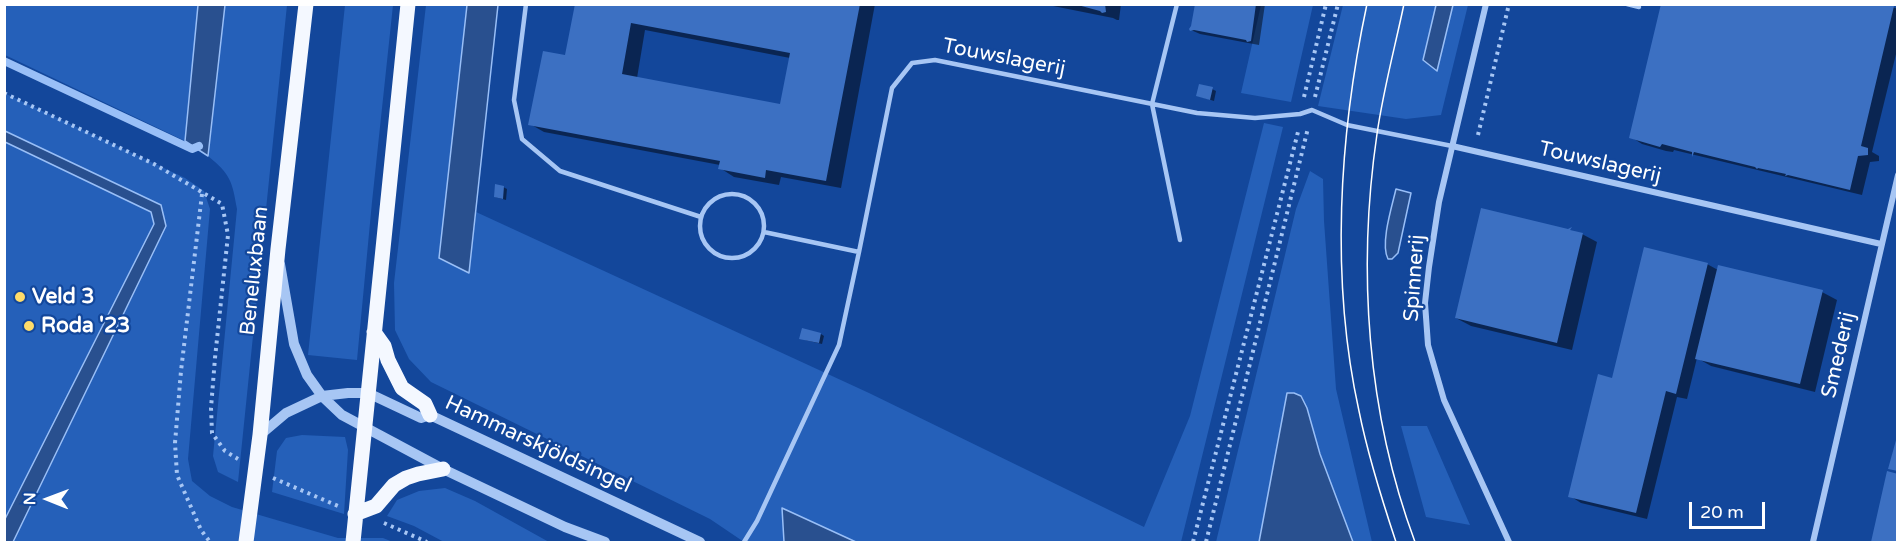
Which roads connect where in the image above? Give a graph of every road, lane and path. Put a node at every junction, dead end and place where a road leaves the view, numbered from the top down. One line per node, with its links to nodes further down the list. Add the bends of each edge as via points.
1 (306, 4): 22 (main road, Beneluxbaan)
2 (408, 4): 24 (main road)
3 (526, 4): 18 (lane, via 514,99 522,139 560,171)
4 (1177, 4): 12 (lane)
5 (1326, 4): 14 (path)
6 (1338, 4): 13 (path)
7 (1486, 4): 15 (street, Spinnerij)
8 (1509, 4): 16 (path)
9 (1627, 4): 10 (lane)
10 (1639, 7)
11 (4, 93): 32 (path, via 154,164 202,194 175,443 177,475)
12 (1152, 104): 14 (lane, Touwslagerij, via 1255,118); 20 (lane); 23 (lane, Touwslagerij, via 935,60 912,63 892,88)
13 (1312, 110): 14 (lane, Touwslagerij); 15 (lane, Touwslagerij, via 1347,125); 39 (path)
14 (1300, 114): 38 (path, via 1299,133)
15 (1452, 146): 16 (street, Touwslagerij); 40 (street, Spinnerij, via 1428,267 1428,345 1444,400)
16 (1474, 151): 21 (street, Touwslagerij)
17 (1898, 175): 21 (street, Smederij)
18 (701, 217): 19 (lane, via 719,196 744,196 761,211); 19 (lane, via 705,245 721,257 742,258 751,253)
19 (764, 232): 23 (lane)
20 (1180, 240)
21 (1881, 244): 41 (street, Smederij)
22 (278, 249): 26 (street, via 294,344 307,375); 29 (main road, Beneluxbaan)
23 (859, 252): 37 (lane, Touwslagerij, via 839,345)
24 (374, 332): 25 (main road); 27 (main road, via 402,387 425,404)
25 (368, 393): 26 (street, Hammarskjöldsingel); 27 (street, Hammarskjöldsingel, via 422,418); 28 (main road)
26 (322, 396): 28 (street, via 342,415); 29 (street, Hammarskjöldsingel, via 286,413)
27 (430, 415): 36 (street, Hammarskjöldsingel)
28 (364, 427): 30 (street); 31 (main road)
29 (260, 435): 33 (main road, Beneluxbaan)
30 (443, 469): 31 (main road, via 406,478 394,485 376,506); 35 (street)
31 (356, 514): 34 (main road)
32 (210, 543)
33 (246, 543)
34 (352, 543)
35 (605, 543)
36 (700, 543)
37 (744, 543)
38 (1193, 543)
39 (1206, 543)
40 (1509, 543)
41 (1812, 543)

